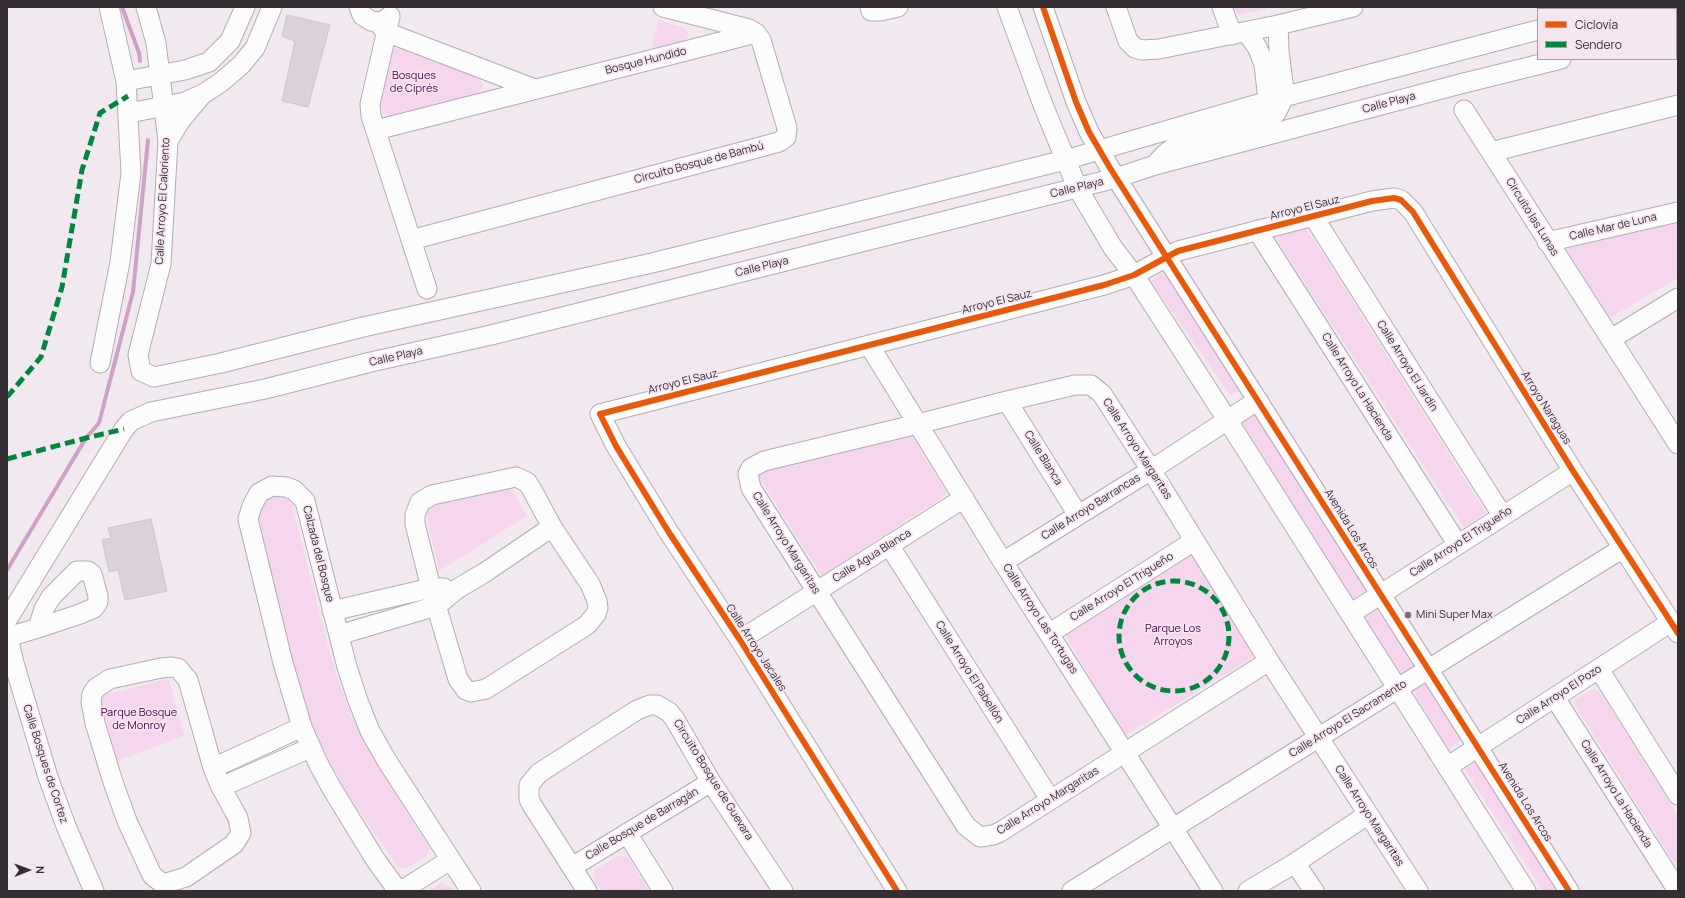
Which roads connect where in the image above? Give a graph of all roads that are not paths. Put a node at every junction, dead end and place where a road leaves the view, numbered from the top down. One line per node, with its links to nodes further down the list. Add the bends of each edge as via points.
1 (109, 7): 28 (street)
2 (146, 7): 20 (street, Calle Arroyo El Caloriento)
3 (245, 7): 21 (street, via 230,41)
4 (272, 7): 24 (street, via 255,48)
5 (359, 7): 15 (street, via 366,19)
6 (663, 7): 18 (street)
7 (870, 7): 8 (street, via 871,11 881,11)
8 (898, 7)
9 (1007, 7): 40 (street)
10 (1043, 7): 38 (street, Avenida Los Arcos, via 1076,102)
11 (1116, 7): 19 (street, via 1128,41 1135,48 1142,50)
12 (1222, 7): 19 (street)
13 (1353, 7): 14 (street)
14 (1297, 13): 16 (street)
15 (387, 20): 29 (street); 36 (street, via 370,104)
16 (1278, 25): 19 (street); 31 (street, via 1278,51 1284,83)
17 (1537, 30): 31 (street)
18 (756, 33): 29 (street, Bosque Hundido); 48 (street, Circuito Bosque de Bambú, via 787,128 786,137 779,142)
19 (1239, 33): 31 (street, via 1257,47)
20 (156, 43): 25 (street, via 166,55 178,63); 26 (street, Calle Arroyo El Caloriento)
21 (222, 49): 24 (street); 25 (street, via 209,62)
22 (1537, 52): 27 (street, via 1511,61)
23 (1557, 60): 27 (street, Calle Playa)
24 (241, 65): 30 (street)
25 (195, 67): 26 (street)
26 (159, 75): 28 (street); 33 (street, Calle Arroyo El Caloriento)
27 (1489, 76): 41 (street, Calle Playa)
28 (126, 81): 35 (street)
29 (535, 89): 36 (street, Bosque Hundido)
30 (203, 94): 33 (street, via 184,102); 37 (street, via 180,121)
31 (1276, 99): 38 (street); 41 (street, via 1276,113 1270,118 1178,144)
32 (1678, 105): 39 (street)
33 (164, 106): 35 (street); 37 (street, Calle Arroyo El Caloriento)
34 (1464, 110): 39 (street, Circuito las Lunas)
35 (129, 113): 58 (street, via 131,172 120,262)
36 (376, 130): 48 (street)
37 (168, 141): 51 (street, Calle Arroyo El Caloriento, via 161,264 138,355 141,370 154,377 363,327)
38 (1099, 149): 40 (street); 42 (street, Avenida Los Arcos)
39 (1491, 152): 49 (street, Circuito las Lunas)
40 (1066, 160): 43 (street); 51 (street)
41 (1155, 165): 42 (street, Calle Playa)
42 (1116, 178): 43 (street, Calle Playa); 50 (street, Avenida Los Arcos)
43 (1077, 187): 52 (street, via 1113,248); 54 (street, Calle Playa)
44 (1394, 198): 46 (street, Arroyo El Sauz); 67 (street, Arroyo Naraguas, via 1401,200 1413,212)
45 (1678, 212): 49 (street, Calle Mar de Luna)
46 (1313, 216): 47 (street, Arroyo El Sauz); 70 (street, Calle Arroyo El Jardín)
47 (1258, 230): 50 (street, Arroyo El Sauz, via 1178,250); 74 (street, Calle Arroyo La Hacienda)
48 (411, 240): 53 (street)
49 (1547, 242): 56 (street, Circuito las Lunas)
50 (1166, 256): 52 (street, Arroyo El Sauz); 60 (street, Avenida Los Arcos)
51 (652, 263): 54 (street)
52 (1134, 274): 57 (street, Arroyo El Sauz, via 1104,285); 62 (street)
53 (426, 289)
54 (661, 292): 86 (street, Calle Playa, via 265,389 151,412 131,421)
55 (1678, 298): 56 (street)
56 (1611, 339): 63 (street, Circuito las Lunas)
57 (869, 345): 61 (street, Arroyo El Sauz); 64 (street, Calle Arroyo Las Tortugas)
58 (100, 363)
59 (1007, 401): 64 (street, Calle Arroyo Margaritas); 66 (street, Calle Arroyo Margaritas, via 1075,385 1091,385 1102,394); 69 (street, Calle Blanca)
60 (1259, 402): 62 (street, Calle Arroyo Barrancas); 80 (street, Avenida Los Arcos)
61 (600, 414): 89 (street, Calle Arroyo Jacales, via 616,446 668,531)
62 (1228, 421): 66 (street, Calle Arroyo Barrancas); 83 (street)
63 (1672, 423): 65 (street, Circuito las Lunas)
64 (918, 424): 68 (street, Calle Arroyo Las Tortugas); 79 (street, Calle Arroyo Margaritas, via 764,461 751,468 748,474 751,488)
65 (1678, 444)
66 (1151, 470): 69 (street, Calle Arroyo Barrancas); 72 (street, Calle Arroyo Margaritas)
67 (1573, 471): 70 (street, Calle Arroyo El Trigueño); 75 (street, Arroyo Naraguas)
68 (964, 498): 73 (street, Calle Agua Blanca); 76 (street, Calle Arroyo Las Tortugas)
69 (1078, 515): 76 (street, Calle Arroyo Barrancas)
70 (1502, 515): 74 (street, Calle Arroyo El Trigueño)
71 (552, 527): 77 (street, via 527,482 516,477 426,498 417,508 415,524); 78 (street); 81 (street, via 595,593 598,608 587,625 486,689 471,692 466,690 458,679)
72 (1194, 541): 87 (street, Calle Arroyo El Trigueño); 90 (street, Calle Arroyo Margaritas)
73 (889, 545): 79 (street, Calle Agua Blanca); 105 (street, Calle Arroyo El Pabellón)
74 (1458, 545): 80 (street, Calle Arroyo El Trigueño)
75 (1624, 548): 85 (street, Arroyo Naraguas); 91 (street, Calle Arroyo El Sacramento)
76 (1003, 562): 87 (street, Calle Arroyo Las Tortugas)
77 (431, 588): 78 (street); 81 (street); 82 (street)
78 (457, 589): 81 (street)
79 (816, 591): 89 (street, Calle Agua Blanca); 105 (street, Calle Arroyo Margaritas, via 970,831 980,837 993,835)
80 (1381, 594): 83 (street, Calle Arroyo El Trigueño); 91 (street, Avenida Los Arcos)
81 (436, 606): 88 (street)
82 (332, 611): 88 (street, Calzada del Bosque); 95 (street, Calzada del Bosque, via 305,501 294,490 286,487 266,488 255,498 248,519 283,663)
83 (1350, 614): 93 (street)
84 (38, 628): 86 (street)
85 (1674, 628): 92 (street, Calle Arroyo El Pozo)
86 (7, 630): 112 (street, Calle Bosques de Cortez, via 48,777)
87 (1050, 633): 99 (street, Calle Arroyo Las Tortugas)
88 (339, 635): 109 (street, Calzada del Bosque, via 358,701 370,731)
89 (740, 640): 118 (street, Calle Arroyo Jacales)
90 (1269, 660): 96 (street, Calle Arroyo Margaritas); 99 (street, Calle Arroyo Margaritas)
91 (1428, 668): 93 (street, Calle Arroyo El Sacramento); 97 (street, Avenida Los Arcos)
92 (1599, 669): 94 (street, Calle Arroyo El Pozo); 104 (street)
93 (1397, 688): 96 (street, Calle Arroyo El Sacramento); 100 (street)
94 (1555, 698): 97 (street, Calle Arroyo El Pozo); 126 (street, Calle Arroyo La Hacienda)
95 (302, 728): 98 (street, Calzada del Bosque); 101 (street)
96 (1319, 738): 106 (street, Calle Arroyo Margaritas); 107 (street, Calle Arroyo El Sacramento)
97 (1478, 747): 100 (street, Calle Arroyo El Pozo); 125 (street, Avenida Los Arcos)
98 (310, 748): 103 (street); 113 (street, Calzada del Bosque, via 375,859)
99 (1124, 752): 105 (street, Calle Arroyo Margaritas); 107 (street, Calle Arroyo Las Tortugas)
100 (1447, 767): 124 (street)
101 (213, 768): 103 (street); 103 (street, via 188,680 178,668 161,668 110,680 96,688 92,694 92,711 112,782 148,868 157,881 163,884 180,880 239,838 241,833 238,818)
102 (711, 782): 108 (street, Calle Bosque de Barragán); 111 (street, Circuito Bosque de Guevara, via 669,712 657,705 637,710 539,773 529,785 529,799 532,805); 117 (street, Circuito Bosque de Guevara)
103 (221, 787)
104 (1678, 795)
105 (1050, 799)
106 (1367, 815): 110 (street); 123 (street, Calle Arroyo Margaritas)
107 (1173, 828): 119 (street, Calle Arroyo El Sacramento); 120 (street, Calle Arroyo Las Tortugas)
108 (627, 833): 111 (street, Calle Bosque de Barragán); 116 (street)
109 (450, 860): 113 (street); 114 (street, Calzada del Bosque)
110 (1295, 863): 121 (street); 122 (street)
111 (572, 867): 115 (street, Circuito Bosque de Guevara)
112 (94, 891)
113 (399, 891)
114 (471, 891)
115 (587, 891)
116 (663, 891)
117 (783, 891)
118 (898, 891)
119 (1072, 891)
120 (1213, 891)
121 (1248, 891)
122 (1314, 891)
123 (1418, 891)
124 (1526, 891)
125 (1569, 891)
126 (1678, 891)

